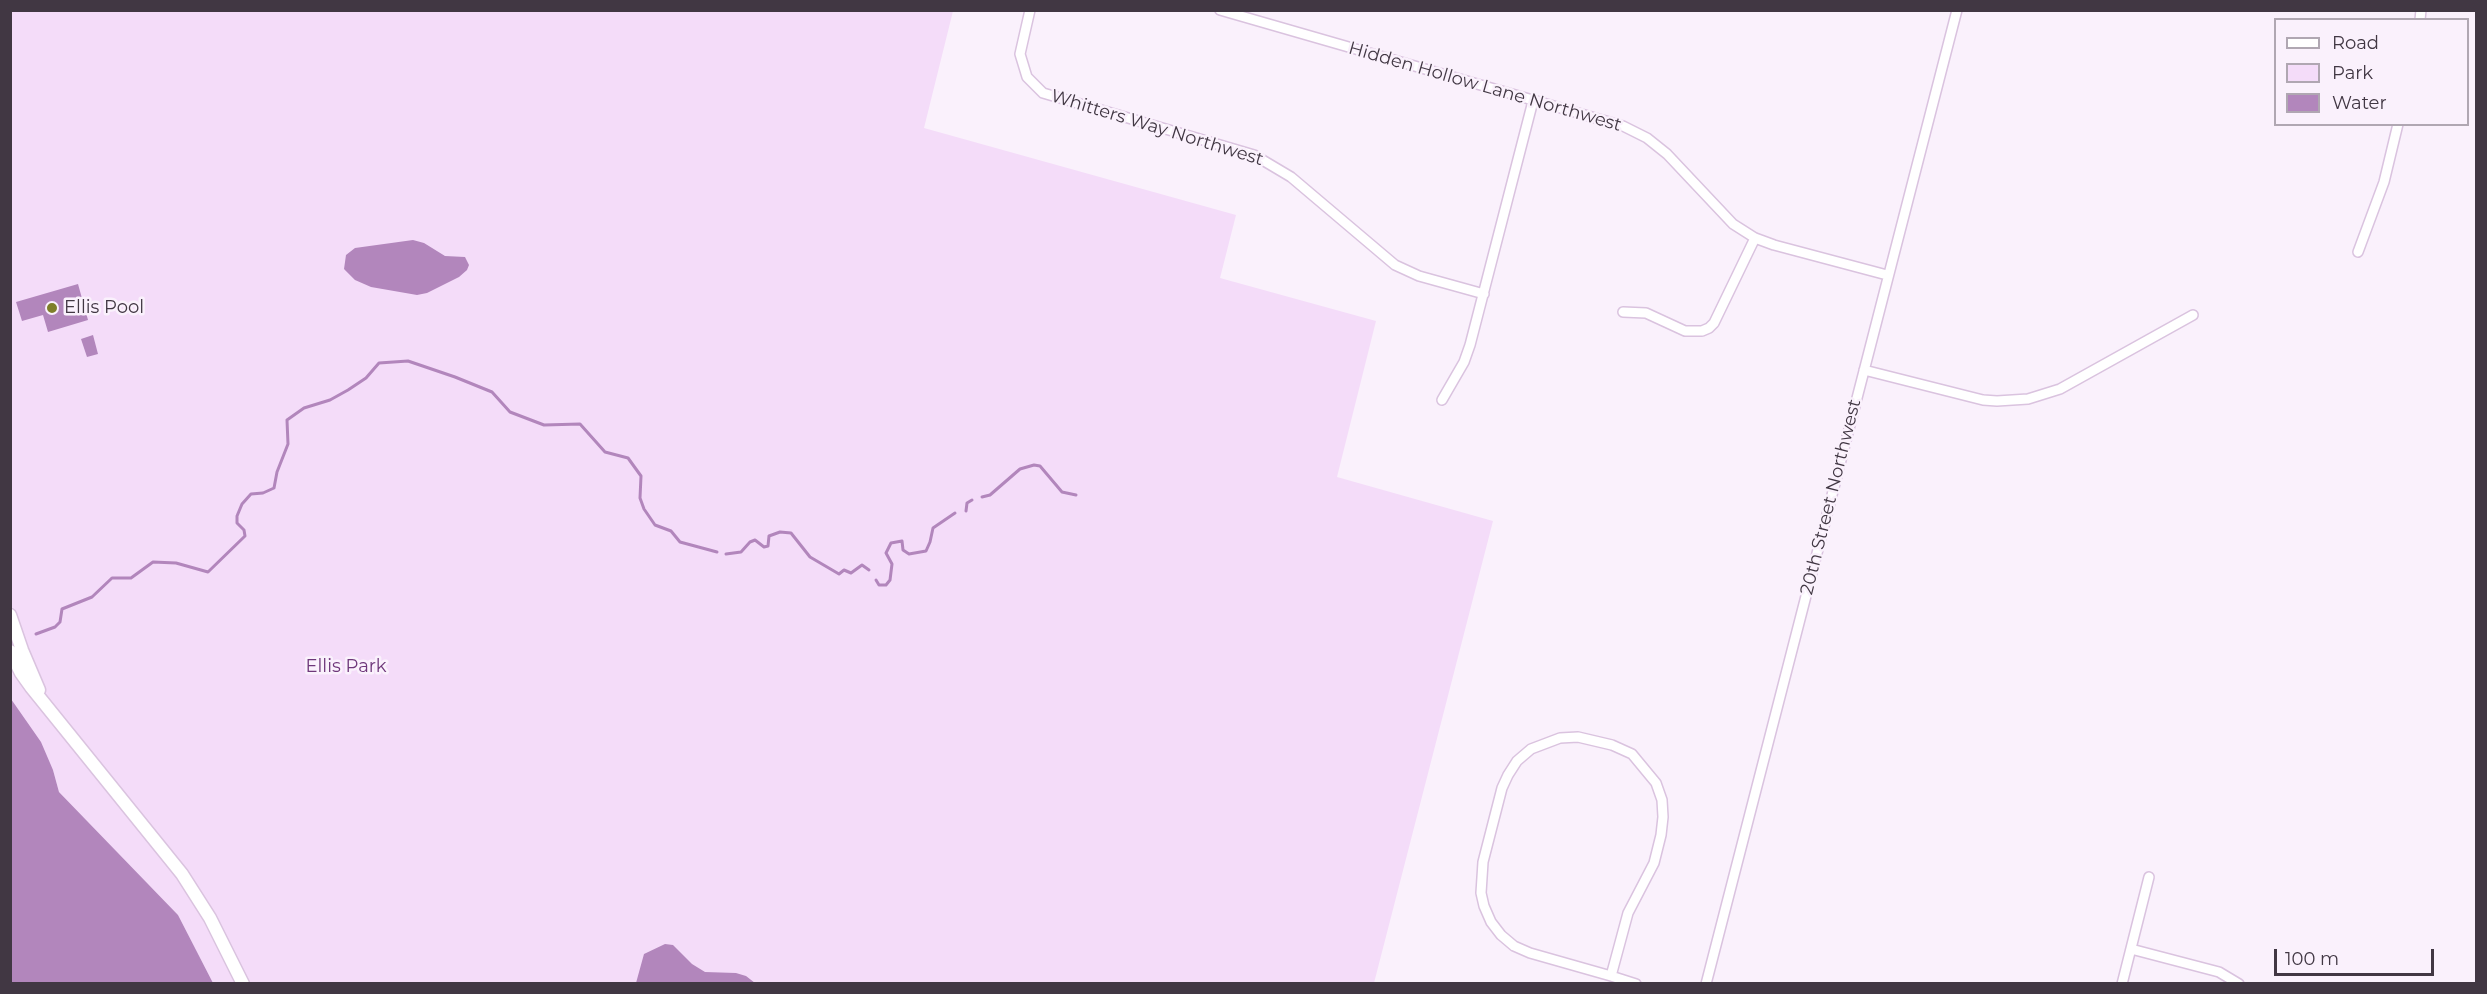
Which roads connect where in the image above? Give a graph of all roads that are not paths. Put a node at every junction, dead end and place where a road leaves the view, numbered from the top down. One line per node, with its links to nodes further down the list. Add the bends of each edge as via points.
1 (1030, 10): 9 (street, Whitters Way Northwest, via 1020,54 1027,77 1043,93 1254,154 1292,177 1395,265 1419,276)
2 (1220, 10): 4 (street, Hidden Hollow Lane Northwest)
3 (1957, 10): 8 (street, 20th Street Northwest)
4 (1533, 101): 6 (street, Hidden Hollow Lane Northwest, via 1623,126 1647,138 1733,224); 9 (street)
5 (2398, 126): 7 (street, via 2384,182)
6 (1755, 238): 8 (street, Hidden Hollow Lane Northwest); 10 (street, via 1709,328 1685,331 1646,313)
7 (2358, 252)
8 (1887, 275): 12 (street, 20th Street Northwest)
9 (1484, 294): 13 (street, via 1464,362)
10 (1623, 312)
11 (2193, 315): 12 (street, via 2061,389 2028,399 1983,400)
12 (1864, 370): 22 (street, 20th Street Northwest)
13 (1442, 400)
14 (10, 615): 16 (street)
15 (10, 651): 16 (street, via 21,673)
16 (46, 705): 20 (street, via 183,874)
17 (2149, 877): 18 (street)
18 (2131, 949): 23 (street); 24 (street, via 2219,972)
19 (1611, 976): 19 (street, via 1628,913 1654,863 1661,835 1662,800 1656,783 1632,754 1595,740 1560,738 1531,749 1508,775 1483,862 1481,893 1491,922 1514,946); 21 (street)
20 (243, 984)
21 (1636, 984)
22 (1706, 984)
23 (2122, 984)
24 (2239, 984)

